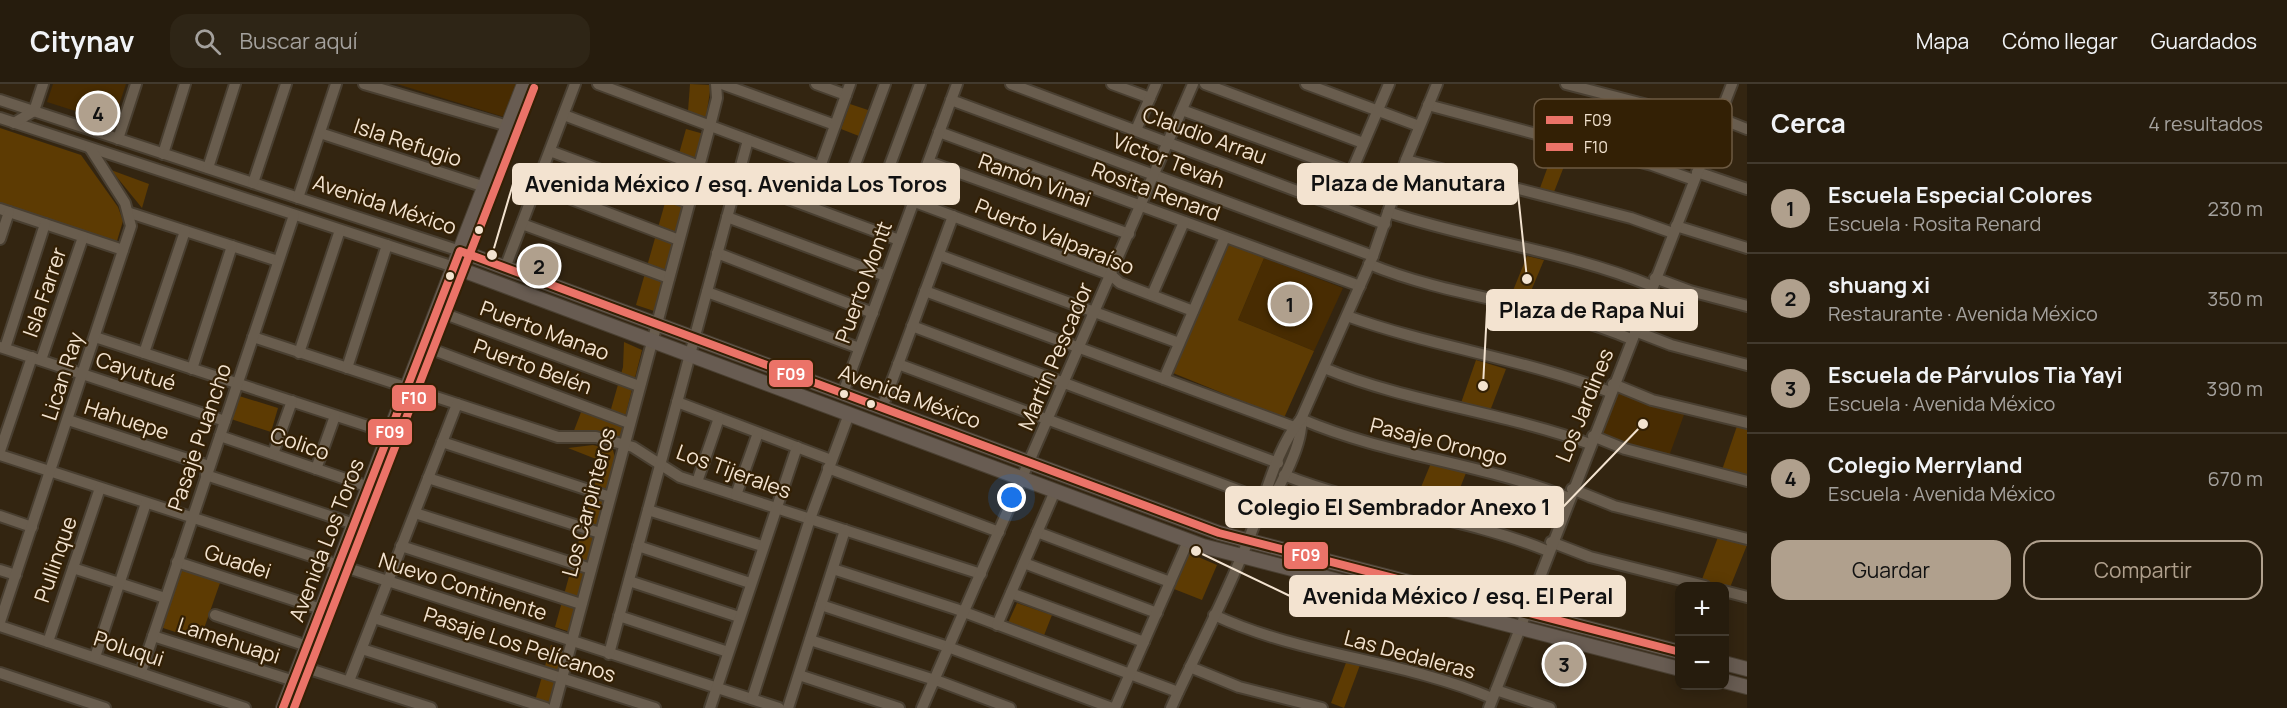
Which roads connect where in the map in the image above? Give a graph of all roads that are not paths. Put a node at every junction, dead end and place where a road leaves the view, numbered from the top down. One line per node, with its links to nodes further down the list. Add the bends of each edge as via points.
1 (43, 84): 35 (street)
2 (136, 84): 50 (street)
3 (185, 84): 56 (street)
4 (235, 84): 61 (street)
5 (286, 84): 69 (street)
6 (336, 84): 48 (street)
7 (364, 84): 42 (street)
8 (524, 84): 42 (main road, Avenida Los Toros)
9 (575, 84): 37 (street)
10 (598, 84): 43 (street, Puerto Valparaíso)
11 (716, 84): 43 (street, Los Carpinteros)
12 (722, 84): 40 (street)
13 (816, 84): 27 (street)
14 (885, 84): 67 (street)
15 (920, 84): 72 (street)
16 (957, 84): 32 (street, Puerto Montt)
17 (1011, 84): 46 (street, Claudio Arrau)
18 (1112, 84): 28 (street)
19 (1156, 84): 28 (street)
20 (1193, 84): 34 (street, Martín Pescador)
21 (1205, 84): 53 (street)
22 (1306, 84): 36 (street)
23 (1389, 84): 36 (street)
24 (1437, 84): 33 (street)
25 (1566, 84): 29 (street)
26 (1732, 84): 30 (street, Los Jardines)
27 (848, 89): 40 (street)
28 (1150, 98): 46 (street)
29 (1625, 99)
30 (1726, 99)
31 (0, 100): 35 (street, Avenida México)
32 (951, 100): 47 (street, Puerto Montt); 65 (street, Víctor Tevah)
33 (1428, 105): 44 (street); 49 (street)
34 (1182, 110): 52 (street, Martín Pescador); 64 (street)
35 (34, 111): 39 (street); 50 (street, Avenida México)
36 (1377, 111): 44 (street); 53 (street)
37 (564, 115): 55 (street); 59 (street)
38 (0, 118): 39 (street, Avenida México)
39 (14, 123): 54 (street, Avenida México)
40 (835, 125): 60 (street)
41 (1732, 125): 45 (street)
42 (508, 126): 71 (main road, Avenida Los Toros)
43 (710, 126): 51 (street, Puerto Valparaíso); 59 (street, Los Carpinteros)
44 (1419, 126): 57 (street)
45 (1747, 129)
46 (1136, 130): 52 (street, Claudio Arrau)
47 (939, 132): 58 (street, Puerto Montt); 77 (street, Rosita Renard)
48 (320, 133): 71 (street, Isla Refugio); 74 (street)
49 (1534, 133)
50 (118, 139): 56 (street, Avenida México)
51 (748, 140): 60 (street, Puerto Valparaíso); 68 (street)
52 (1168, 143): 65 (street, Martín Pescador); 78 (street, Claudio Arrau)
53 (1364, 143): 64 (street)
54 (90, 148): 81 (street); 82 (street, Avenida México)
55 (550, 151): 70 (street); 76 (street)
56 (163, 154): 61 (street, Avenida México)
57 (1406, 160): 80 (street); 89 (street)
58 (929, 162): 75 (street, Puerto Montt); 92 (street, Ramón Vinai)
59 (699, 166): 76 (street, Los Carpinteros)
60 (820, 166): 67 (street, Puerto Valparaíso)
61 (208, 168): 69 (street, Avenida México)
62 (1664, 168): 66 (street)
63 (1699, 168): 66 (street, Los Jardines)
64 (1351, 172): 78 (street)
65 (1154, 175): 77 (street, Martín Pescador); 105 (street, Víctor Tevah)
66 (1696, 176): 73 (street); 89 (street, Los Jardines)
67 (850, 178): 72 (street, Puerto Valparaíso)
68 (737, 180): 84 (street); 97 (street)
69 (253, 183): 74 (street, Avenida México)
70 (537, 186): 87 (street); 96 (street)
71 (484, 187): 102 (main road, Avenida Los Toros)
72 (881, 189): 75 (street, Puerto Valparaíso)
73 (1747, 189)
74 (298, 198): 102 (street, Avenida México)
75 (914, 201): 83 (street, Puerto Valparaíso); 97 (street, Puerto Montt)
76 (689, 203): 96 (street, Los Carpinteros)
77 (1141, 206): 85 (street, Rosita Renard); 92 (street, Martín Pescador)
78 (1337, 206): 88 (street, Claudio Arrau)
79 (4, 211): 86 (street); 95 (street)
80 (1388, 212): 88 (street); 112 (street)
81 (130, 213): 91 (street); 101 (street, Lican Ray, via 131,226)
82 (294, 215): 90 (street, Avenida México); 106 (street, Pasaje Puancho)
83 (953, 216): 104 (street); 109 (street, Puerto Valparaíso)
84 (727, 217): 103 (street); 110 (street)
85 (1184, 222): 94 (street, Rosita Renard); 116 (street)
86 (45, 224): 93 (street); 132 (street)
87 (522, 224): 108 (street); 111 (street)
88 (1385, 224): 105 (street)
89 (1675, 229): 100 (street); 112 (street, Los Jardines)
90 (340, 230): 98 (street, Avenida México); 135 (street)
91 (185, 231): 99 (street); 136 (street)
92 (1129, 234): 109 (street, Martín Pescador)
93 (83, 237): 101 (street); 138 (street, Isla Farrer)
94 (1226, 237): 113 (street, Rosita Renard); 119 (street)
95 (0, 239)
96 (679, 240): 111 (street, Los Carpinteros)
97 (899, 240): 110 (street, Puerto Montt)
98 (387, 245): 107 (street, Avenida México); 141 (street)
99 (232, 246): 106 (street); 143 (street)
100 (1747, 248)
101 (123, 250): 126 (street, Lican Ray)
102 (460, 251): 107 (main road, Avenida Los Toros); 108 (main road, Avenida México)
103 (717, 253): 115 (street); 120 (street)
104 (939, 255): 114 (street); 121 (street)
105 (1371, 260): 113 (street); 125 (street, Víctor Tevah, via 1424,282)
106 (278, 261): 127 (street, Pasaje Puancho)
107 (454, 267): 118 (main road, Avenida Los Toros); 129 (main road, Avenida México)
108 (506, 268): 123 (main road, Avenida México)
109 (1111, 275): 116 (street, Puerto Valparaíso, via 1120,283); 121 (street, Martín Pescador)
110 (886, 276): 120 (street, Puerto Montt)
111 (669, 278): 123 (street, Los Carpinteros)
112 (1654, 282): 117 (street); 125 (street, Los Jardines)
113 (1360, 286): 122 (street)
114 (925, 291): 124 (street); 134 (street, Pasaje Orongo)
115 (707, 292): 128 (street); 133 (street)
116 (1152, 295): 119 (street, Puerto Valparaíso)
117 (1747, 306)
118 (437, 311): 131 (main road, Avenida Los Toros); 148 (street, Puerto Manao)
119 (1193, 311): 130 (street)
120 (873, 312): 133 (street, Puerto Montt)
121 (1095, 312): 130 (street); 134 (street, Martín Pescador)
122 (1347, 316): 142 (street); 150 (street)
123 (656, 324): 128 (main road, Avenida México); 129 (street, Los Carpinteros)
124 (912, 326): 139 (street); 146 (street)
125 (1633, 335): 140 (street, Víctor Tevah); 150 (street, Los Jardines)
126 (95, 337): 136 (street); 144 (street, Lican Ray)
127 (253, 337): 135 (street, Los Tijerales); 147 (street, Pasaje Puancho)
128 (694, 338): 137 (street); 151 (main road, Avenida México)
129 (651, 341): 137 (main road, Avenida México); 148 (street, Los Carpinteros)
130 (1179, 344): 145 (street)
131 (423, 346): 149 (main road, Avenida Los Toros); 162 (street, Puerto Belén)
132 (2, 347): 138 (street, Cayutué)
133 (859, 348): 151 (street, Puerto Montt)
134 (1079, 348): 145 (street, Pasaje Orongo); 146 (street, Martín Pescador)
135 (299, 352): 141 (street, Los Tijerales)
136 (144, 353): 143 (street)
137 (690, 355): 153 (street); 156 (main road, Avenida México)
138 (37, 359): 144 (street, Cayutué); 172 (street, Isla Farrer)
139 (898, 363): 155 (street); 159 (street)
140 (1747, 365)
141 (347, 368): 149 (street, Los Tijerales)
142 (1324, 368): 163 (street); 168 (street, via 1369,384)
143 (192, 369): 147 (street)
144 (83, 374): 160 (street, Lican Ray); 161 (street, Cayutué)
145 (1164, 379): 163 (street, Pasaje Orongo)
146 (1064, 383): 159 (street, Martín Pescador); 175 (street)
147 (238, 384): 152 (street); 161 (street, Pasaje Puancho)
148 (639, 386): 162 (street, Los Carpinteros)
149 (407, 388): 154 (street, Los Tijerales); 165 (main road, Avenida Los Toros)
150 (1612, 388): 164 (street); 168 (street, Los Jardines)
151 (843, 393): 155 (main road, Avenida México)
152 (292, 401): 157 (street); 173 (street)
153 (677, 402): 158 (street); 176 (street)
154 (457, 404): 169 (street); 170 (street, Los Tijerales, via 558,438 597,437)
155 (882, 408): 174 (main road, Avenida México)
156 (849, 414): 177 (street); 183 (main road, Avenida México)
157 (335, 416): 165 (street); 178 (street)
158 (719, 418): 166 (street); 185 (street)
159 (1048, 419): 174 (street, Martín Pescador); 192 (street)
160 (68, 420): 179 (street, Hahuepe); 180 (street, Lican Ray)
161 (225, 421): 167 (street, Pasaje Puancho)
162 (629, 423): 170 (street, Los Carpinteros)
163 (1298, 423): 175 (street); 181 (street, via 1302,430); 189 (street, Pasaje Orongo)
164 (1747, 423)
165 (389, 433): 186 (main road, Avenida Los Toros)
166 (758, 433): 171 (street); 190 (street)
167 (219, 436): 173 (street, Colico); 179 (street, Pasaje Puancho)
168 (1591, 440): 184 (street); 189 (street, Los Jardines)
169 (442, 442): 182 (street); 191 (street)
170 (624, 444): 176 (street, Los Tijerales, via 643,451); 191 (street, Los Carpinteros)
171 (797, 447): 177 (street); 194 (street)
172 (0, 453): 180 (street, Nuevo Continente)
173 (273, 454): 178 (street, Colico)
174 (1029, 463): 183 (street, Martín Pescador); 209 (main road, Avenida México)
175 (1278, 463): 192 (street)
176 (660, 464): 185 (street, Los Tijerales); 195 (street)
177 (830, 464): 199 (street); 204 (street)
178 (316, 469): 186 (street, Colico)
179 (208, 470): 198 (street, Pasaje Puancho); 200 (street, Hahuepe)
180 (51, 472): 187 (street, Nuevo Continente); 201 (street, Lican Ray)
181 (1284, 475): 202 (street); 213 (street, via 1327,491)
182 (428, 478): 196 (street); 206 (street)
183 (1022, 479): 188 (main road, Avenida México); 204 (street, Martín Pescador)
184 (1747, 481)
185 (697, 482): 190 (street, Los Tijerales)
186 (369, 487): 200 (main road, Avenida Los Toros)
187 (100, 488): 193 (street, Nuevo Continente); 218 (street, Pullinque)
188 (1055, 491): 205 (street); 208 (main road, Avenida México)
189 (1570, 493): 207 (street, Pasaje Orongo); 213 (street, Los Jardines)
190 (736, 495): 194 (street, Los Tijerales)
191 (610, 497): 206 (street, Los Carpinteros)
192 (1262, 499): 202 (street)
193 (146, 503): 198 (street, Nuevo Continente); 228 (street)
194 (775, 507): 199 (street, Los Tijerales); 212 (street)
195 (648, 510): 211 (street); 212 (street)
196 (415, 513): 210 (street); 219 (street)
197 (0, 516): 201 (street)
198 (192, 518): 215 (street, Pasaje Puancho); 217 (street, Nuevo Continente)
199 (810, 519): 203 (street, Los Tijerales); 277 (street)
200 (354, 524): 217 (main road, Avenida Los Toros)
201 (32, 527): 223 (street, Lican Ray)
202 (1253, 528): 209 (street)
203 (845, 530): 220 (street); 222 (street, Los Tijerales)
204 (999, 532): 222 (street, Martín Pescador)
205 (1037, 532): 216 (street); 226 (street)
206 (600, 533): 219 (street, Los Carpinteros)
207 (1747, 539)
208 (1188, 541): 214 (main road, Avenida México); 226 (street)
209 (1248, 541): 214 (street); 239 (main road, Avenida México)
210 (401, 546): 225 (street); 234 (street)
211 (638, 546): 224 (street); 229 (street)
212 (762, 546): 229 (street)
213 (1550, 546): 227 (street); 239 (street, Los Jardines)
214 (1240, 557): 241 (street); 247 (main road, Avenida México)
215 (177, 562): 233 (street, Pasaje Puancho); 236 (street, Guadei)
216 (1024, 563): 231 (street); 238 (street)
217 (338, 566): 225 (street, Nuevo Continente); 236 (main road, Avenida Los Toros)
218 (73, 568): 228 (street); 251 (street, Pullinque)
219 (591, 569): 234 (street, Los Carpinteros)
220 (833, 569): 235 (street); 237 (street)
221 (0, 570): 223 (street)
222 (981, 574): 237 (street, Martín Pescador)
223 (16, 575): 245 (street, Lican Ray)
224 (628, 581): 242 (street); 243 (street)
225 (387, 582): 244 (street); 250 (street, Nuevo Continente)
226 (1170, 582): 238 (street)
227 (1689, 582)
228 (119, 583): 233 (street); 259 (street)
229 (750, 583): 243 (street)
230 (1729, 592): 232 (street)
231 (1011, 593): 246 (street); 252 (street)
232 (1747, 597)
233 (165, 598): 248 (street, Pasaje Puancho)
234 (582, 604): 250 (street, Los Carpinteros)
235 (821, 605): 249 (street); 254 (street)
236 (321, 609): 253 (main road, Avenida Los Toros)
237 (964, 612): 246 (street); 254 (street, Martín Pescador)
238 (1157, 612): 252 (street)
239 (1526, 613): 247 (street, Los Jardines); 256 (main road, Avenida México)
240 (215, 615): 253 (street)
241 (1214, 615): 262 (street); 278 (street, Las Dedaleras, via 1258,634 1448,682)
242 (619, 616): 257 (street); 258 (street)
243 (739, 617): 257 (street)
244 (374, 618): 255 (street); 269 (street, Pasaje Los Pelícanos)
245 (0, 624): 251 (street, Poluqui)
246 (997, 625): 268 (street)
247 (1520, 628): 263 (main road, Avenida México); 278 (street, Los Jardines)
248 (153, 636): 265 (street, Pasaje Puancho); 271 (street, Lamehuapi)
249 (810, 640): 267 (street); 270 (street)
250 (572, 641): 258 (street, Nuevo Continente); 269 (street, Los Carpinteros)
251 (48, 642): 259 (street, Poluqui)
252 (1144, 642): 268 (street)
253 (307, 646): 261 (main road, Avenida Los Toros)
254 (948, 647): 270 (street, Martín Pescador); 292 (street)
255 (362, 649): 272 (street); 283 (street)
256 (1675, 651)
257 (728, 652): 275 (street)
258 (609, 654): 275 (street, Nuevo Continente)
259 (94, 657): 265 (street, Poluqui)
260 (1729, 664): 264 (main road)
261 (300, 666): 271 (main road, Avenida Los Toros); 272 (street)
262 (1190, 667): 276 (street); 294 (street, via 1239,687)
263 (1675, 668)
264 (1747, 669)
265 (141, 672): 280 (street, Poluqui)
266 (0, 674): 279 (street)
267 (799, 675): 288 (street); 289 (street)
268 (1130, 675): 276 (street); 292 (street)
269 (562, 678): 284 (street, Los Carpinteros); 285 (street, Pasaje Los Pelícanos)
270 (934, 680): 290 (street, Martín Pescador); 291 (street)
271 (294, 681): 281 (main road, Avenida Los Toros)
272 (349, 681): 282 (street)
273 (1729, 682): 274 (main road)
274 (1747, 687)
275 (716, 688): 277 (street, Nuevo Continente); 286 (street)
276 (1178, 693): 293 (street)
277 (752, 699): 287 (street, Nuevo Continente)
278 (1492, 699): 295 (street, Las Dedaleras)
279 (105, 708)
280 (245, 708)
281 (283, 708)
282 (431, 708)
283 (546, 708)
284 (554, 708)
285 (655, 708)
286 (710, 708)
287 (779, 708)
288 (788, 708)
289 (899, 708)
290 (922, 708)
291 (1010, 708)
292 (1114, 708)
293 (1171, 708)
294 (1322, 708)
295 (1550, 708)

